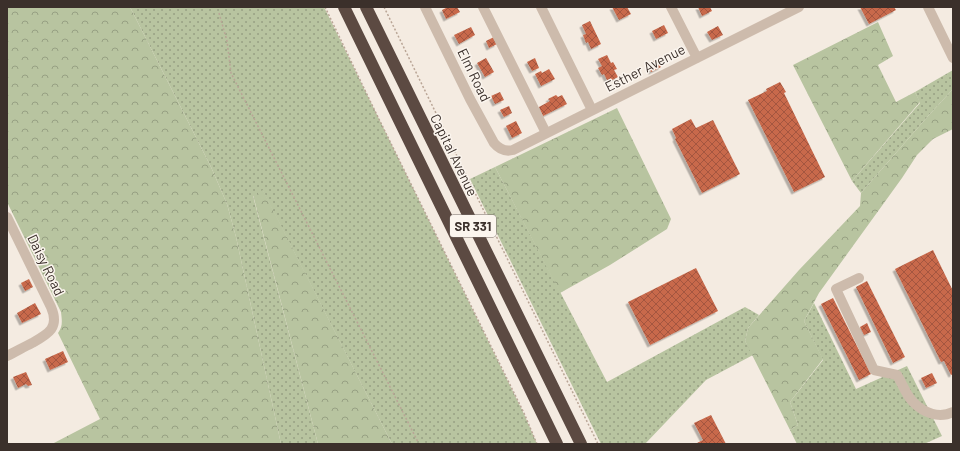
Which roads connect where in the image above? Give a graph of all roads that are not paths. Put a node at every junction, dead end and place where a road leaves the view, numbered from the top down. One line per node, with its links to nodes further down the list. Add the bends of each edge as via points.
1 (344, 7): 18 (highway, SR 331)
2 (366, 7): 19 (highway, Capital Avenue / SR 331)
3 (425, 7): 13 (street, Elm Road, via 494,143)
4 (483, 7): 12 (street)
5 (541, 7): 11 (street)
6 (671, 7): 9 (street)
7 (798, 7): 9 (street, Esther Avenue)
8 (928, 7): 10 (street)
9 (697, 58): 11 (street, Esther Avenue)
10 (953, 58)
11 (592, 110): 12 (street, Esther Avenue)
12 (546, 133): 13 (street, Esther Avenue, via 513,150)
13 (503, 150)
14 (7, 217): 16 (street, Daisy Road, via 54,315 53,326 46,335)
15 (860, 278): 17 (street, via 836,289 874,370 897,375 912,401 922,410 932,415 947,415)
16 (7, 356)
17 (953, 412)
18 (557, 444)
19 (581, 444)

